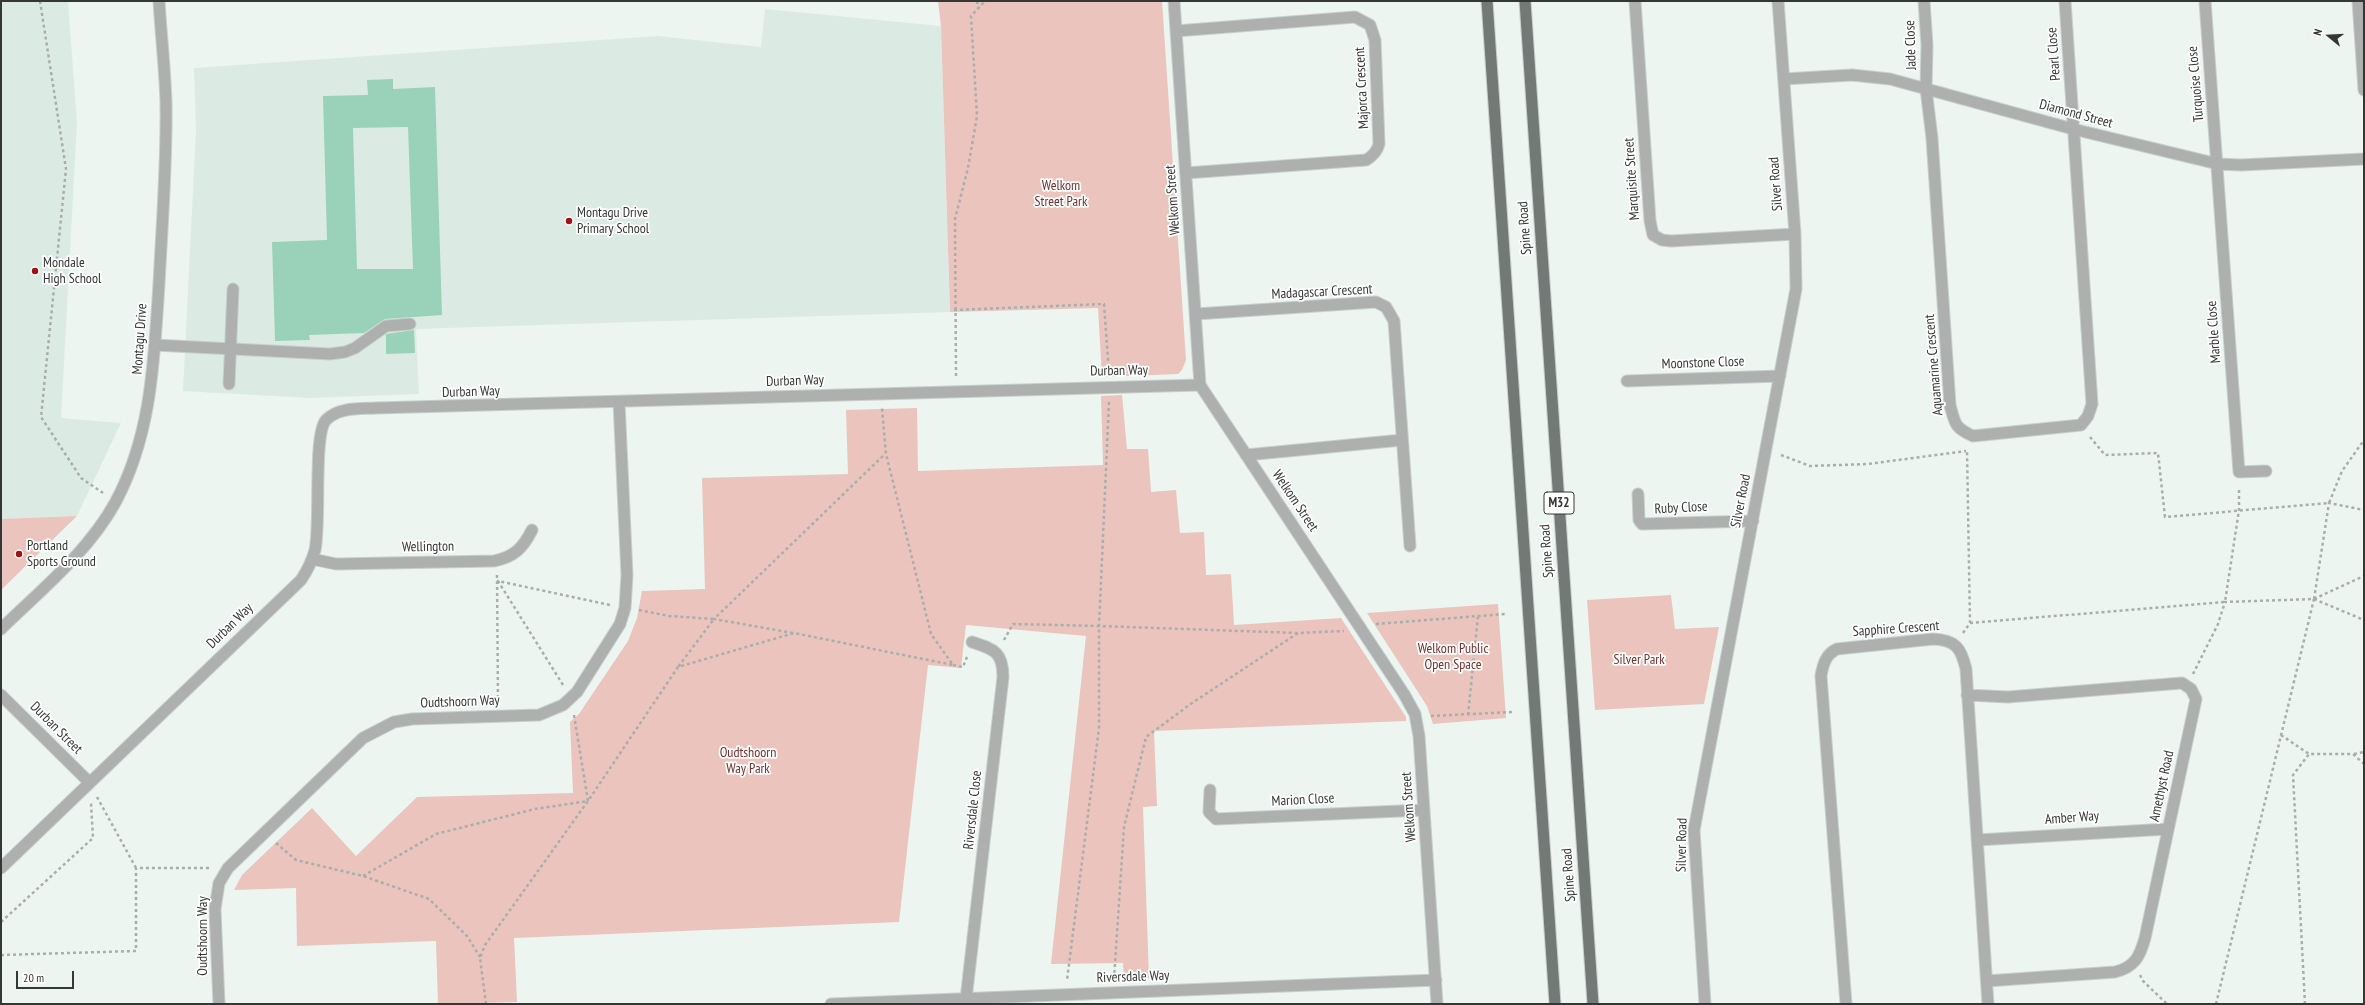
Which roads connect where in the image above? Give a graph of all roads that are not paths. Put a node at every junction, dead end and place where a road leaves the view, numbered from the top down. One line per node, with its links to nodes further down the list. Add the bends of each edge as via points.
1 (159, 1): 23 (street, Montagu Drive, via 166,104)
2 (1174, 1): 11 (street, Welkom Street)
3 (1487, 1): 54 (main road, Spine Road)
4 (1525, 1): 55 (main road, Spine Road / M32)
5 (1635, 1): 19 (street, Marquisite Street, via 1653,235 1662,240 1672,241)
6 (1778, 1): 12 (street, Silver Road)
7 (1924, 1): 13 (street, Jade Close)
8 (2065, 1): 15 (street, Pearl Close)
9 (2205, 1): 17 (street, Turquoise Close)
10 (2358, 1): 14 (street)
11 (1176, 31): 18 (street, Welkom Street); 18 (street, Majorca Crescent, via 1355,17 1370,25 1375,40 1379,144 1371,157 1366,160)
12 (1784, 79): 13 (street, Diamond Street, via 1871,75); 19 (street, Silver Road)
13 (1926, 89): 15 (street, Diamond Street); 15 (street, Aquamarine Crescent, via 1932,138 1950,405 1955,424 1973,436 2081,425 2088,416 2092,404)
14 (2364, 90)
15 (2073, 129): 17 (street, Diamond Street)
16 (2364, 159): 17 (street, Diamond Street)
17 (2218, 164): 32 (street, Marble Close, via 2239,472)
18 (1186, 173): 21 (street, Welkom Street)
19 (1795, 234): 25 (street, Silver Road, via 1796,289)
20 (233, 289): 24 (street)
21 (1196, 314): 28 (street, Welkom Street); 30 (street, Madagascar Crescent, via 1376,302 1386,307 1394,321)
22 (410, 324): 24 (street, via 386,326 346,352 330,354)
23 (155, 345): 24 (street); 38 (street, Montagu Drive, via 150,400 143,431 133,464 115,503 74,558)
24 (231, 349): 27 (street)
25 (1780, 376): 26 (street, Moonstone Close); 34 (street, Silver Road)
26 (1627, 381)
27 (229, 384)
28 (1200, 385): 29 (street, Durban Way); 31 (street, Welkom Street)
29 (619, 402): 37 (street, Durban Way, via 346,410 332,414 325,421 320,441 316,538); 51 (street, Oudtshoorn Way, via 627,575 625,608 620,624 572,698 554,710 539,715 412,719 394,722 363,738 228,868 219,883 215,909)
30 (1402, 440): 31 (street); 36 (street, Madagascar Crescent)
31 (1246, 455): 44 (street, Welkom Street, via 1407,698 1415,714 1419,736)
32 (2266, 470)
33 (1638, 494): 34 (street, Ruby Close, via 1639,520 1642,524)
34 (1753, 521): 56 (street, Silver Road, via 1694,830)
35 (532, 530): 37 (street, Wellington, via 520,550 508,558 494,561 336,564)
36 (1410, 546)
37 (312, 559): 42 (street, Durban Way, via 301,580)
38 (1, 629)
39 (972, 642): 50 (street, Riversdale Close, via 997,653 1001,660 1003,677)
40 (1, 695): 42 (street, Durban Street)
41 (1967, 695): 45 (street, Amethyst Road, via 2008,697 2170,684 2188,685 2196,699); 46 (street, Sapphire Crescent); 57 (street, Sapphire Crescent, via 1962,654 1955,645 1945,640 1843,648 1831,652 1823,666 1822,684)
42 (89, 782): 47 (street, Durban Way)
43 (1210, 790): 44 (street, Marion Close, via 1209,812 1216,819)
44 (1424, 810): 48 (street, Welkom Street)
45 (2168, 829): 46 (street, Amber Way); 49 (street, Amethyst Road, via 2146,938 2134,963 2115,972)
46 (1977, 840): 49 (street, Sapphire Crescent)
47 (1, 868)
48 (1436, 980): 50 (street, Riversdale Way); 53 (street, Welkom Street)
49 (1987, 981): 58 (street, Sapphire Crescent)
50 (966, 999): 52 (street, Riversdale Way)
51 (219, 1004)
52 (831, 1004)
53 (1437, 1004)
54 (1555, 1004)
55 (1593, 1004)
56 (1705, 1004)
57 (1846, 1004)
58 (1988, 1004)

